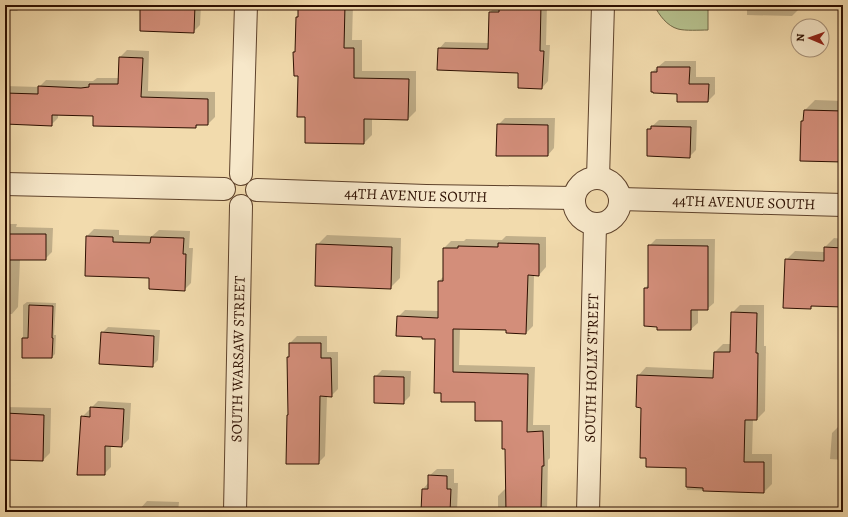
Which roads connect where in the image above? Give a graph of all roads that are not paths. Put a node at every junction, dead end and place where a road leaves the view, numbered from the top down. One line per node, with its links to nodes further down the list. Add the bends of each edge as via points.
1 (246, 5): 3 (street)
2 (603, 5): 4 (street)
3 (241, 174): 6 (street, via 232,176); 7 (street, via 252,178)
4 (598, 178): 8 (street, via 585,181 579,186); 9 (street, via 608,180 615,186)
5 (5, 184): 6 (street)
6 (224, 189): 11 (street, via 228,200)
7 (257, 190): 8 (street, 44TH AVENUE SOUTH); 11 (street, via 252,202)
8 (574, 198): 12 (street, via 574,209 579,216)
9 (620, 199): 10 (street, 44TH AVENUE SOUTH); 12 (street, via 617,214 606,223)
10 (843, 205)
11 (241, 206): 13 (street, SOUTH WARSAW STREET)
12 (595, 225): 14 (street, SOUTH HOLLY STREET)
13 (236, 512)
14 (588, 512)

